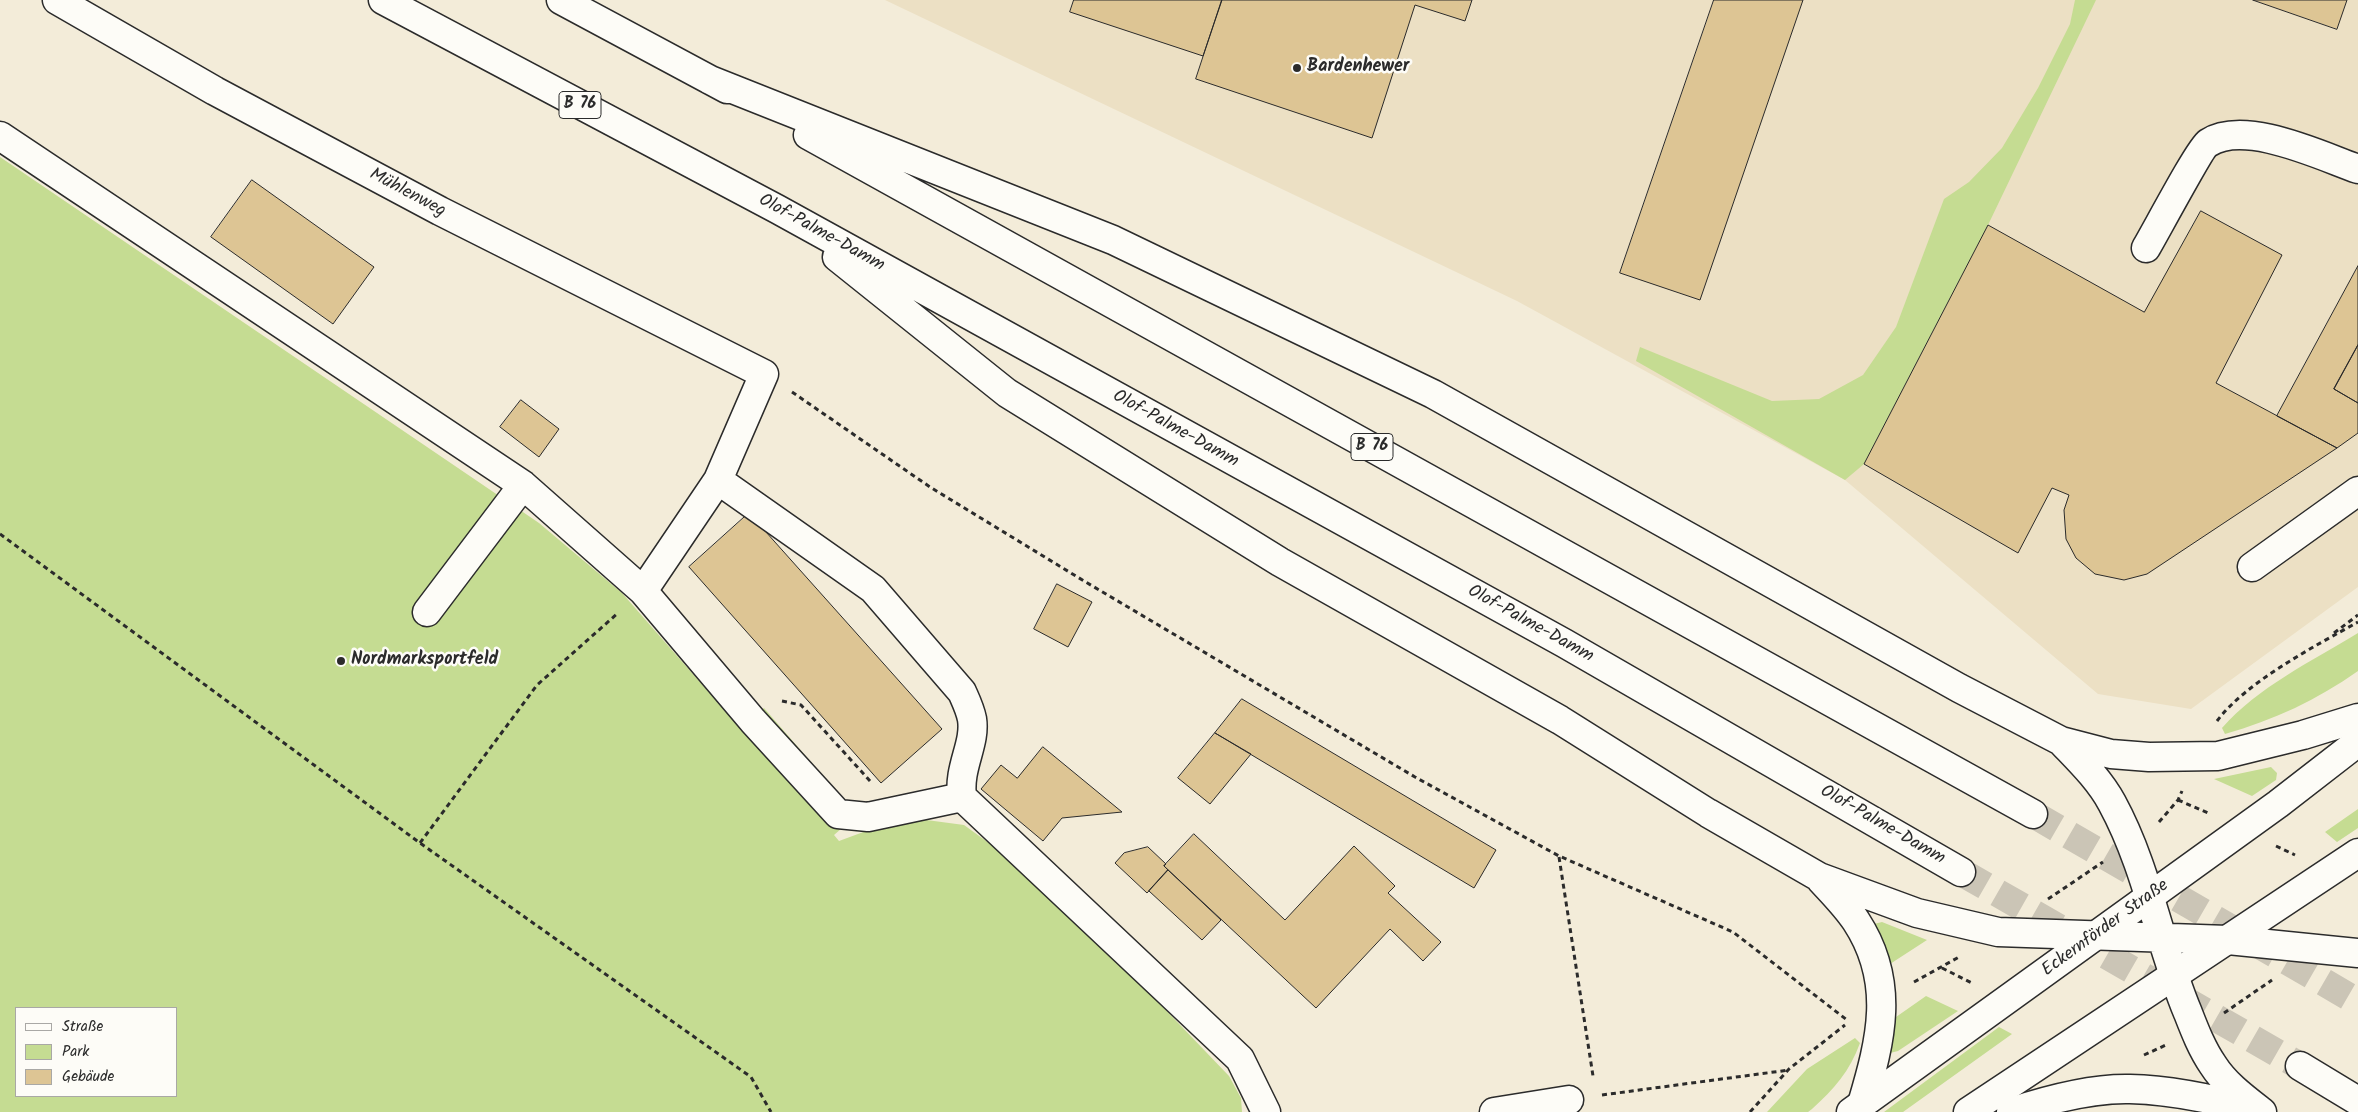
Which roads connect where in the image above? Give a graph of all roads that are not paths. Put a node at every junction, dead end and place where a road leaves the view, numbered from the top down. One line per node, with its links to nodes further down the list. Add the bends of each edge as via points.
1 (57, 0): 9 (main road, Mühlenweg, via 215,91 414,198 764,374)
2 (383, 0): 7 (main road, Olof-Palme-Damm / B 76)
3 (561, 0): 4 (main road, B 76)
4 (710, 80): 16 (main road, via 1114,240 1433,394 1959,688); 19 (main road, B 76)
5 (0, 136): 10 (main road)
6 (2358, 169): 8 (main road, via 2272,139 2230,135 2207,143)
7 (777, 209): 21 (main road, Olof-Palme-Damm / B 76, via 1564,643); 22 (main road, via 1007,393 1280,562 1560,720 1708,813)
8 (2146, 248)
9 (718, 480): 13 (main road); 18 (main road, via 873,590 962,692 972,720 962,770)
10 (523, 485): 13 (main road); 14 (main road)
11 (2358, 491): 12 (main road)
12 (2252, 567)
13 (644, 591): 18 (main road, via 838,814 868,817)
14 (427, 612)
15 (2358, 718): 16 (main road, via 2218,756 2149,758 2111,754)
16 (2061, 741): 23 (main road, via 2099,783 2112,803)
17 (2358, 742): 23 (main road, Eckernförder Straße)
18 (962, 797): 33 (main road, via 1240,1060)
19 (2033, 814)
20 (2358, 853): 26 (main road)
21 (1961, 872)
22 (1818, 877): 24 (main road, via 1917,913 1998,932); 32 (main road, via 1855,919 1877,964 1882,1002 1878,1046)
23 (2150, 897): 24 (main road, Eckernförder Straße); 25 (main road)
24 (2096, 936): 25 (main road); 32 (main road, Eckernförder Straße)
25 (2162, 938): 26 (main road); 28 (main road)
26 (2228, 940): 27 (main road); 28 (main road)
27 (2358, 953)
28 (2172, 975): 35 (main road); 37 (main road, via 2213,1066)
29 (2300, 1066): 31 (main road)
30 (1569, 1100): 34 (main road)
31 (2358, 1101)
32 (1856, 1108)
33 (1266, 1112)
34 (1494, 1112)
35 (1968, 1112)
36 (2010, 1112): 37 (main road, via 2085,1094 2130,1089 2208,1098)
37 (2262, 1112)

